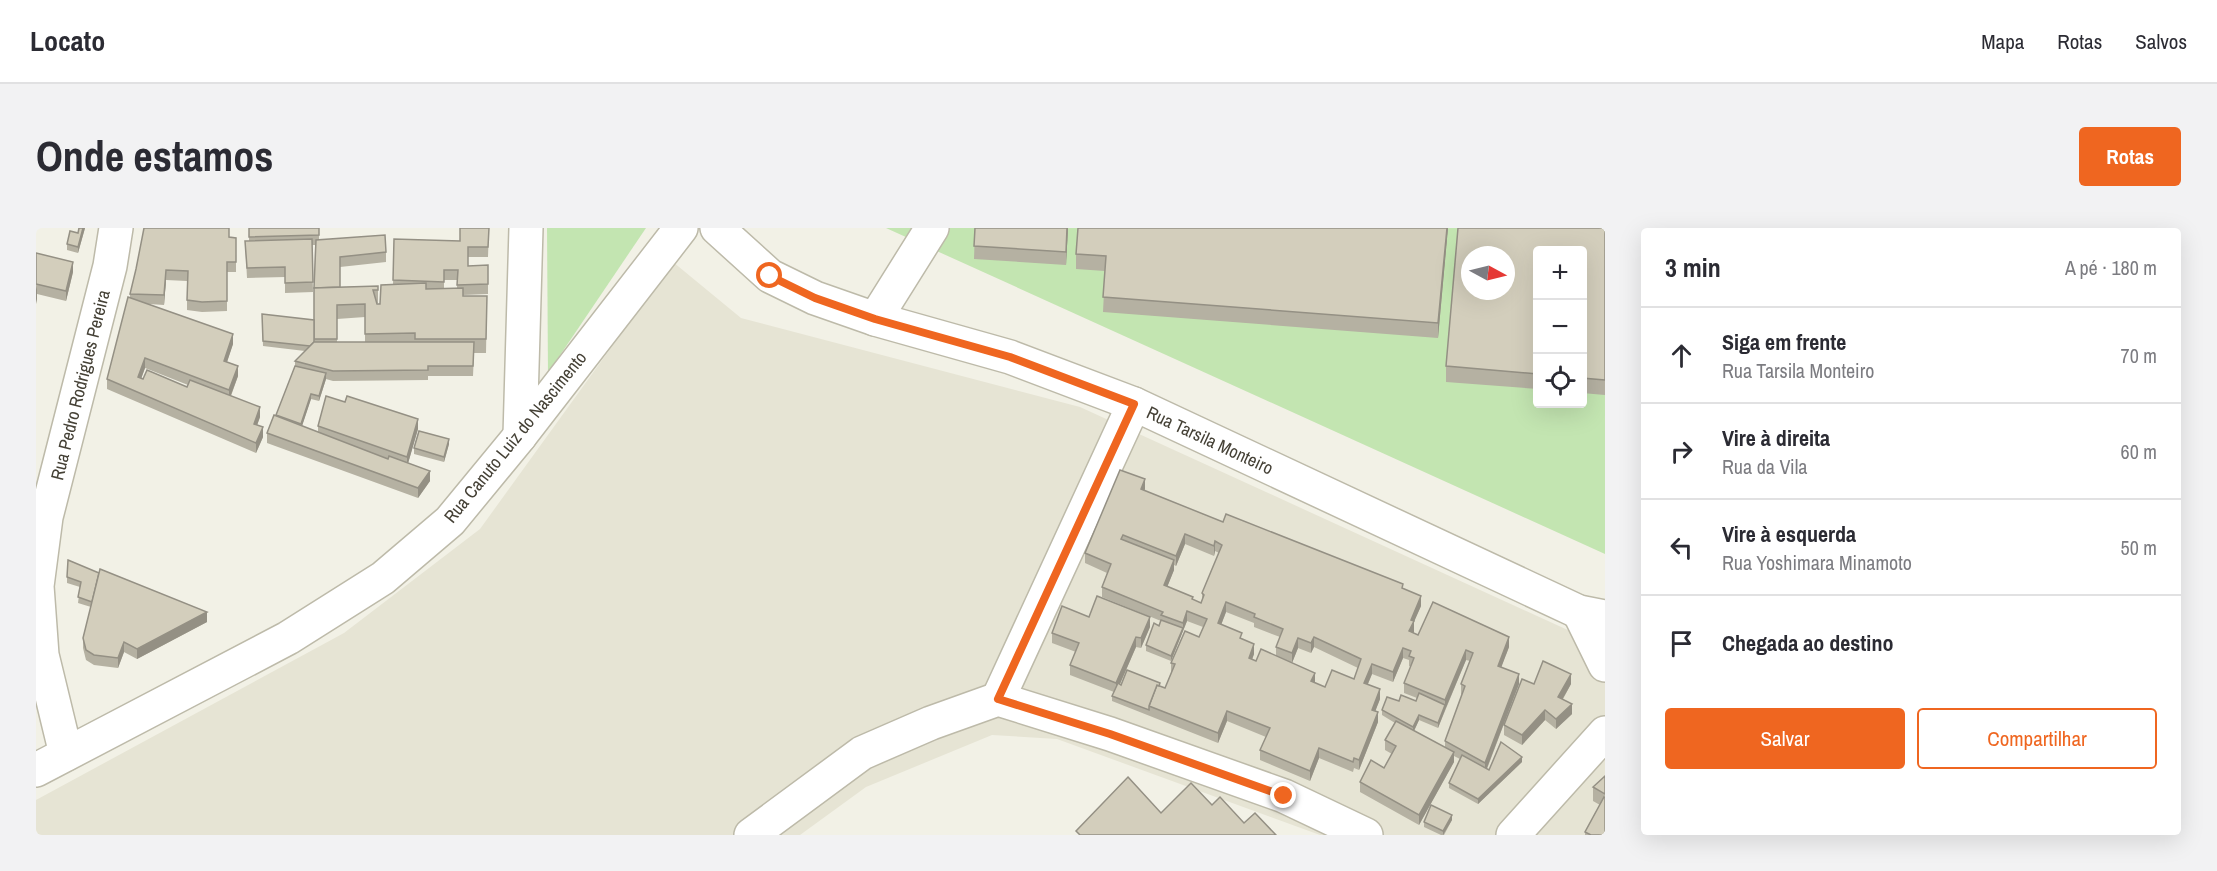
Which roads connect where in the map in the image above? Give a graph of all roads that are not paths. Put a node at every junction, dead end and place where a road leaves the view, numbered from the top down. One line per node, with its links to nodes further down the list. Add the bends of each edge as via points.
1 (116, 228): 13 (street, Rua Pedro Rodrigues Pereira, via 110,266 46,518 37,585 42,655)
2 (526, 228): 8 (street)
3 (681, 228): 8 (street, Rua Canuto Luiz do Nascimento)
4 (717, 228): 6 (street, Rua Tarsila Monteiro, via 770,276 815,298)
5 (932, 228): 6 (street)
6 (875, 319): 7 (street, Rua Tarsila Monteiro, via 1010,357)
7 (1134, 404): 9 (street, Rua Tarsila Monteiro); 11 (street)
8 (520, 436): 13 (street, Rua Canuto Luiz do Nascimento, via 450,521 383,578 288,638)
9 (1592, 614): 10 (street)
10 (1605, 665)
11 (998, 699): 15 (street, via 862,753); 16 (street, via 1284,796)
12 (1605, 733): 17 (street)
13 (66, 754): 14 (street, Rua Canuto Luiz do Nascimento)
14 (36, 770)
15 (751, 835)
16 (1366, 835)
17 (1513, 835)

